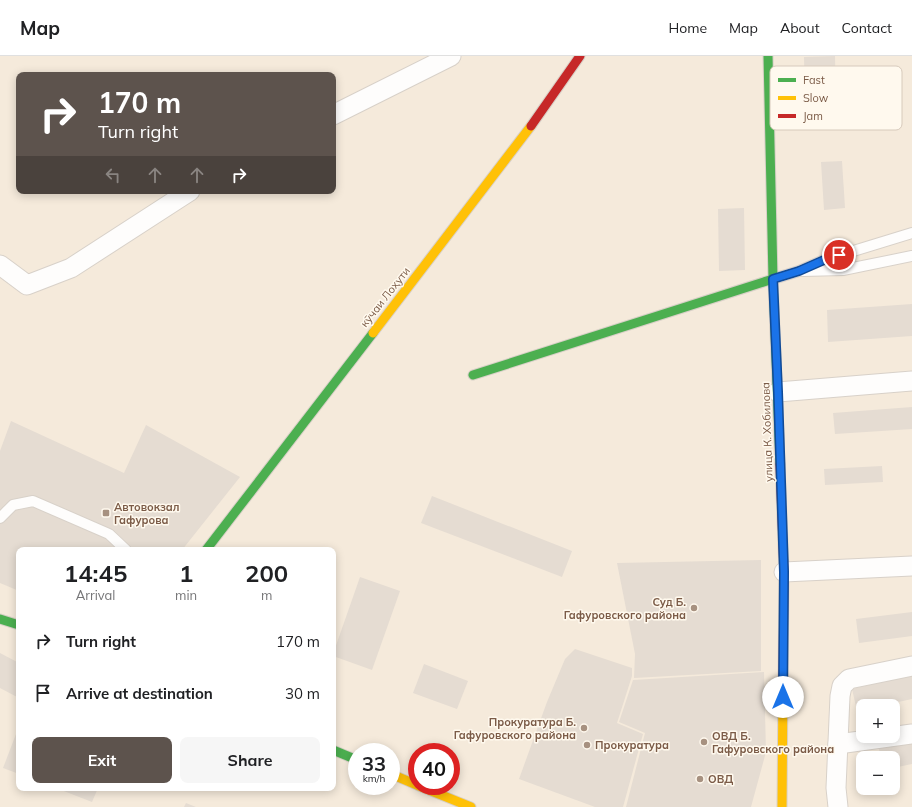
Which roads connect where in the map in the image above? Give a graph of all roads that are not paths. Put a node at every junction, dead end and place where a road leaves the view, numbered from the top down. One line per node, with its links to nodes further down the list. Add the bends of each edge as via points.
1 (451, 56): 4 (street)
2 (580, 56): 16 (street, кӯчаи Лоҳути, via 524,136)
3 (768, 56): 10 (street, улица К. Хобилова)
4 (336, 114)
5 (185, 194): 8 (street, via 72,268 27,286)
6 (912, 233): 9 (lane, via 824,260)
7 (912, 256): 9 (lane, via 843,270)
8 (0, 265)
9 (799, 271): 10 (lane)
10 (773, 279): 11 (street); 13 (street, улица К. Хобилова)
11 (472, 375)
12 (912, 381): 13 (street)
13 (778, 392): 18 (street, улица К. Хобилова)
14 (0, 518): 15 (lane, via 13,506 33,501 109,534)
15 (123, 547)
16 (208, 547)
17 (912, 566): 18 (street)
18 (784, 572): 29 (street, улица К. Хобилова)
19 (0, 619): 20 (street)
20 (16, 624)
21 (912, 666): 23 (street, via 849,678 845,682 840,696)
22 (912, 734): 23 (street)
23 (838, 744): 30 (street)
24 (336, 751): 25 (street)
25 (348, 756)
26 (432, 795): 27 (street)
27 (443, 802): 28 (street)
28 (470, 807)
29 (782, 807)
30 (838, 807)

